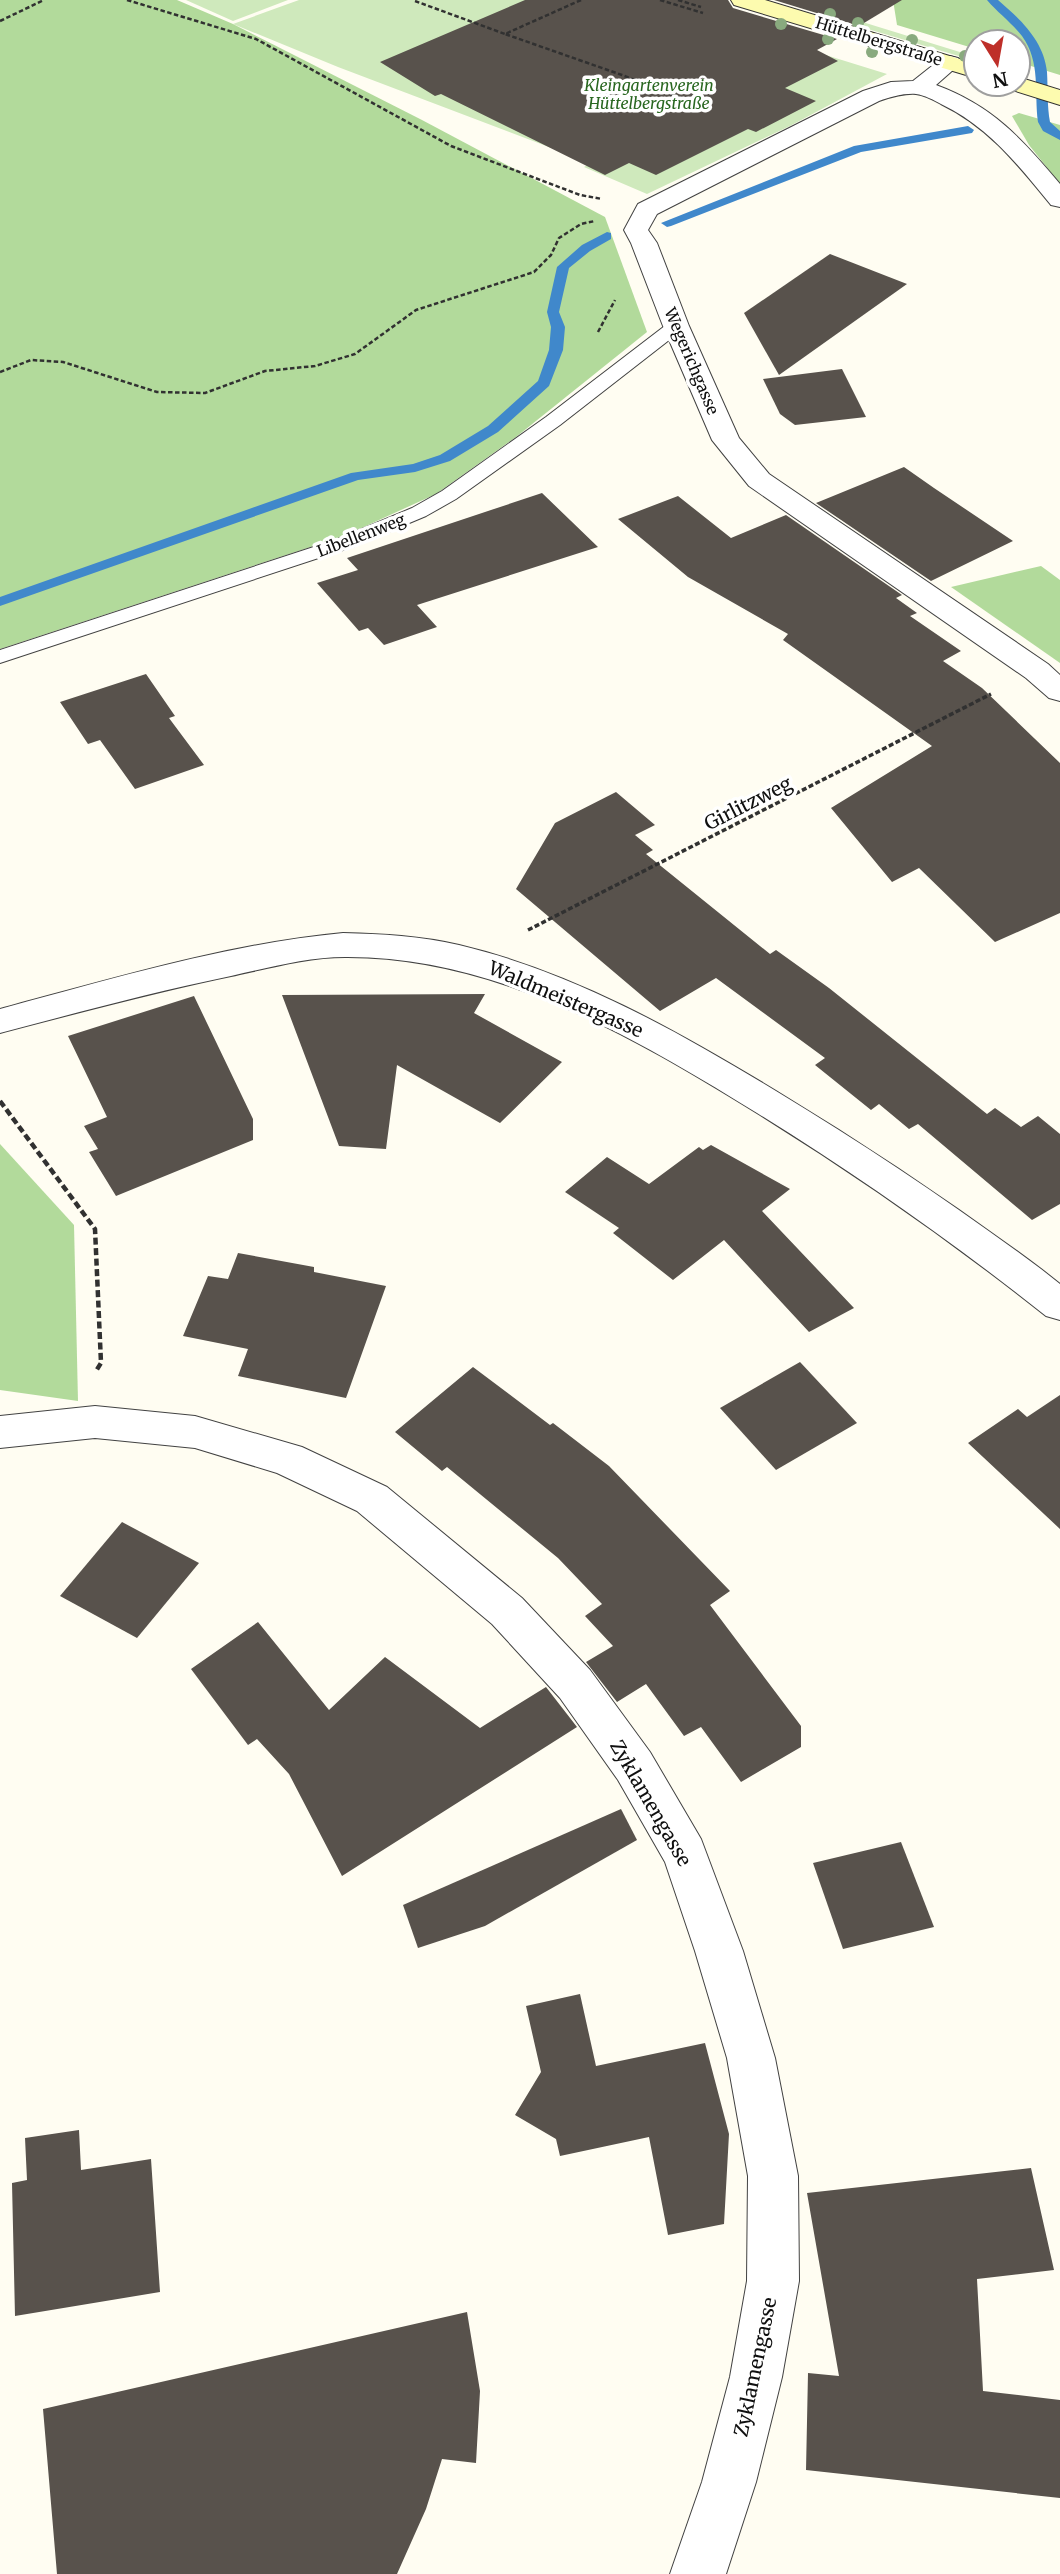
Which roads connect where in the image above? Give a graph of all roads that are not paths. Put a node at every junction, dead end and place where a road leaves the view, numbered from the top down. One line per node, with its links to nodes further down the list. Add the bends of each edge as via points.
1 (742, 0): 2 (main road, Hüttelbergstraße)
2 (950, 63): 3 (main road, Hüttelbergstraße); 4 (street)
3 (962, 67)
4 (919, 87): 7 (street, via 962,103 995,125); 8 (street, Wegerichgasse, via 871,96 647,209 636,230)
5 (1032, 89): 6 (main road)
6 (1060, 97)
7 (1060, 200)
8 (676, 326): 9 (lane, Libellenweg, via 542,429 419,512 345,543); 10 (street, Wegerichgasse, via 726,440 759,480)
9 (0, 657)
10 (1060, 691)
11 (0, 1021): 12 (street, Waldmeistergasse, via 254,958 343,945 408,948 471,959 546,987 700,1060 853,1156)
12 (1060, 1305)
13 (0, 1433): 14 (street, Zyklamengasse, via 95,1422 195,1432 288,1459 372,1499 507,1611 575,1685 634,1766 685,1854 719,1951 751,2057 773,2176 773,2281 756,2377 729,2482)
14 (698, 2574)

